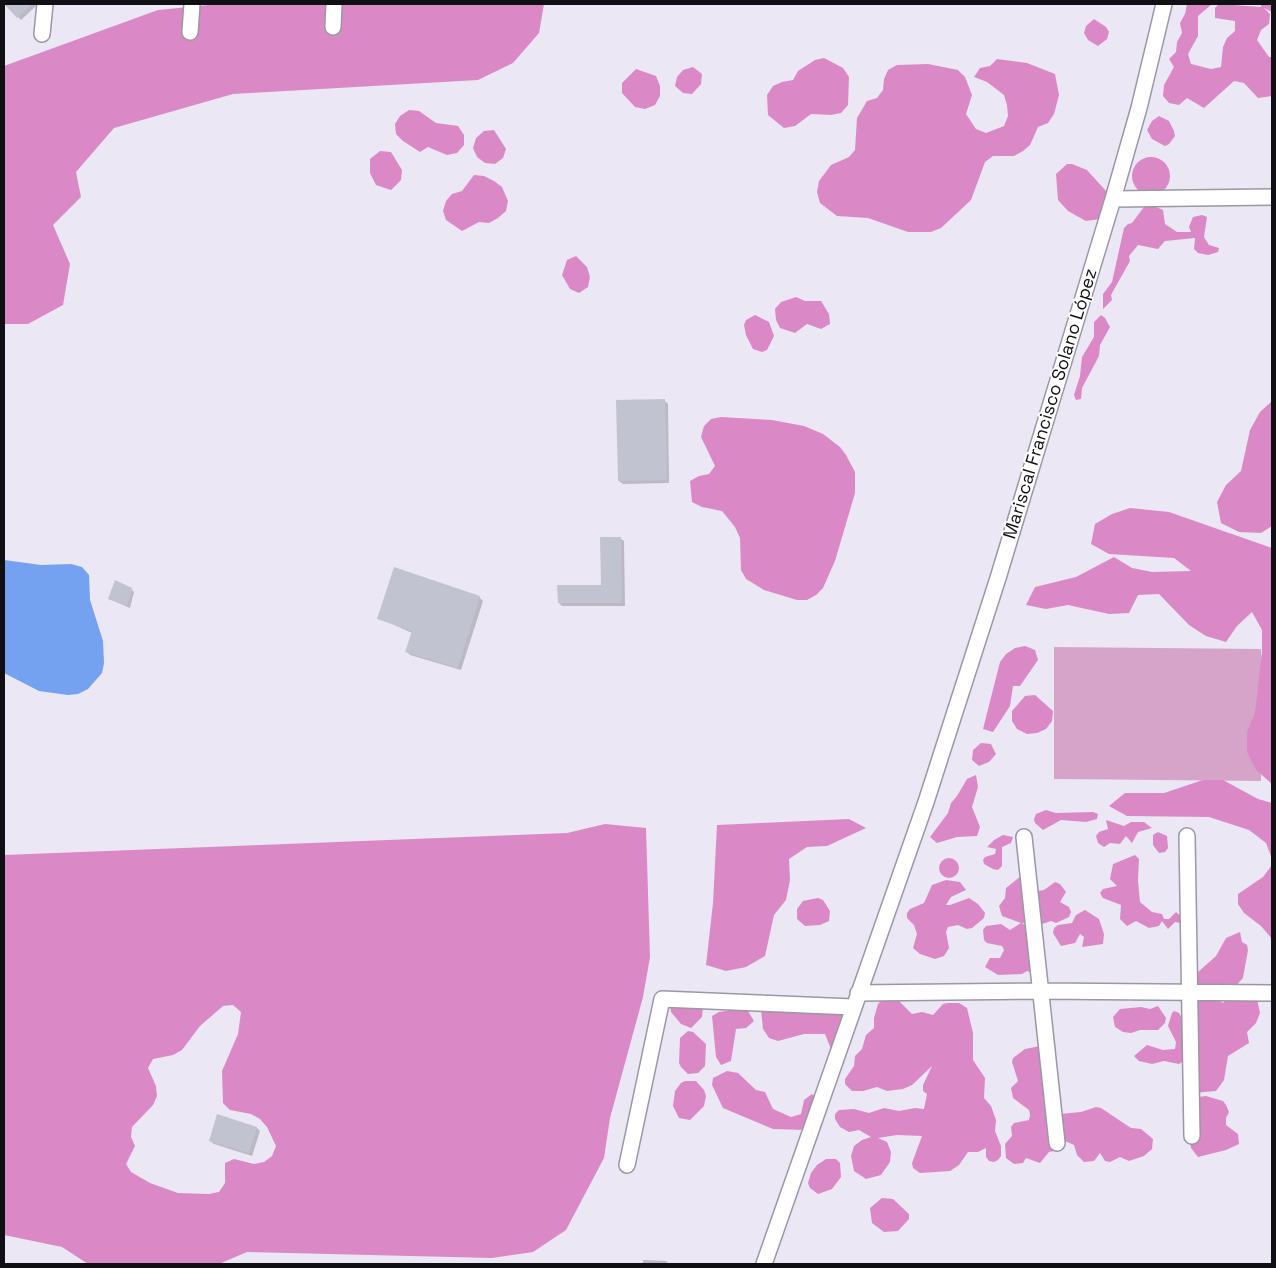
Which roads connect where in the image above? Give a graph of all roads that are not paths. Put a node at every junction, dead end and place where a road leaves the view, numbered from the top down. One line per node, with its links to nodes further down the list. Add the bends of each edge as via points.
1 (45, 4): 7 (street)
2 (192, 4): 6 (street)
3 (334, 4): 5 (street)
4 (1164, 4): 9 (street, Mariscal Francisco Solano López)
5 (333, 27)
6 (190, 32)
7 (42, 34)
8 (1272, 196): 9 (street)
9 (1113, 199): 15 (street, Mariscal Francisco Solano López, via 998,578 926,802)
10 (1186, 836): 13 (street)
11 (1024, 837): 12 (street)
12 (1041, 991): 13 (street); 15 (street); 17 (street)
13 (1189, 992): 14 (street); 16 (street)
14 (1272, 993)
15 (856, 1000): 18 (street, via 662,1000); 19 (street, Mariscal Francisco Solano López)
16 (1192, 1136)
17 (1057, 1143)
18 (627, 1165)
19 (764, 1264)

